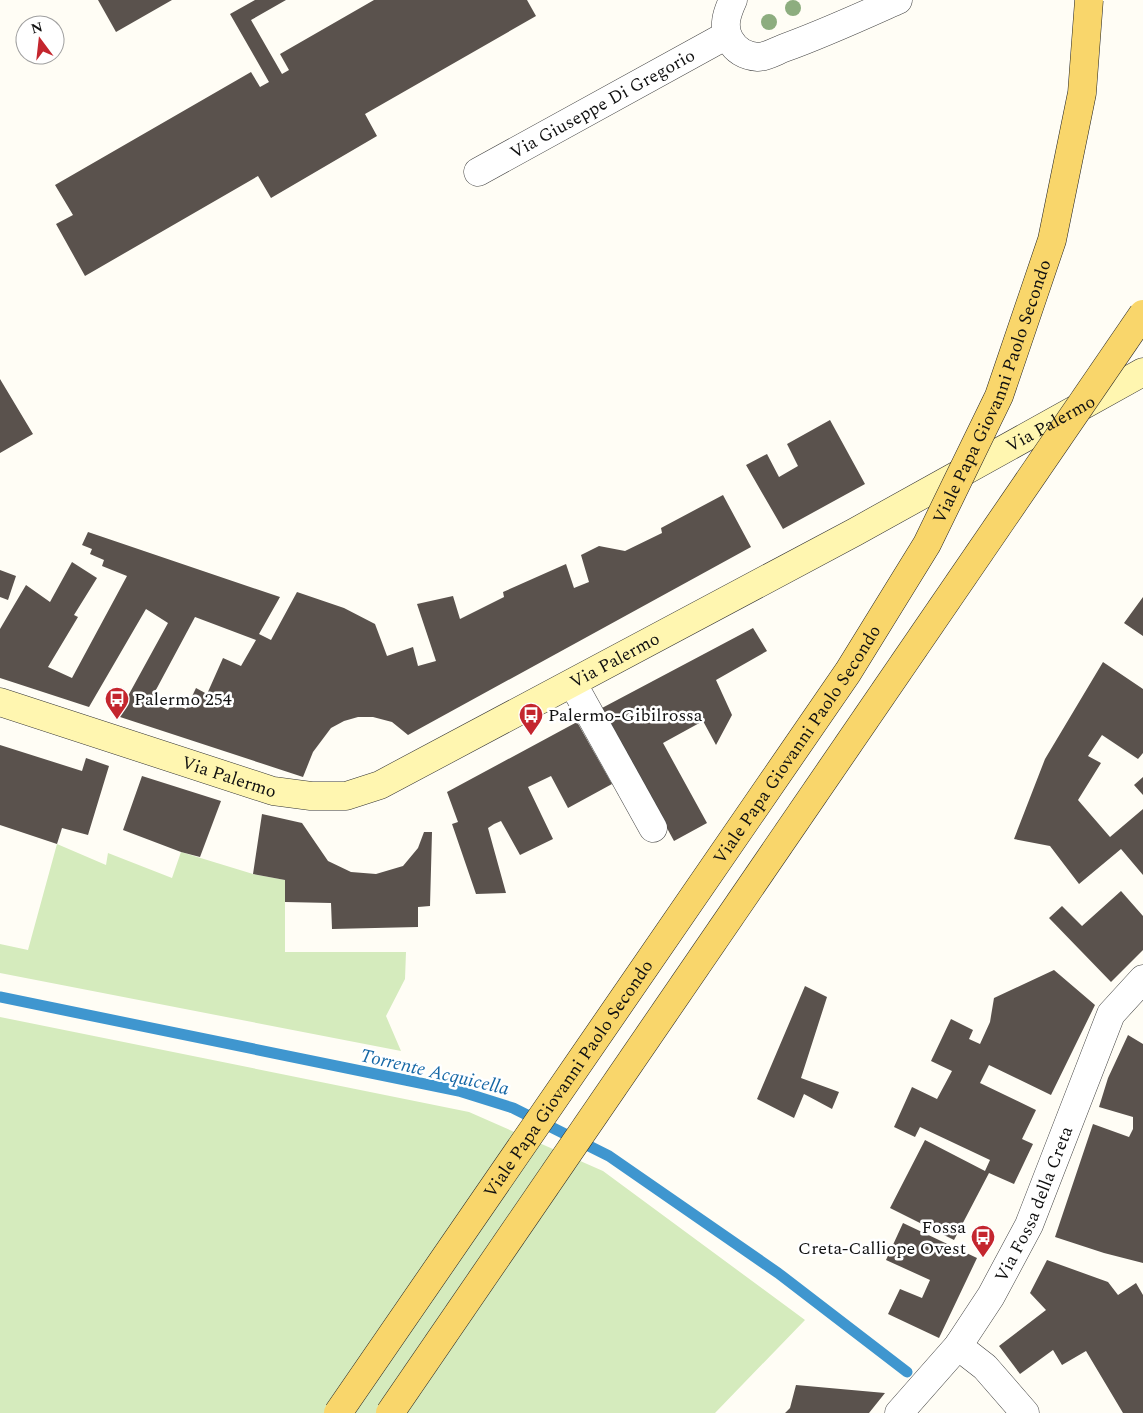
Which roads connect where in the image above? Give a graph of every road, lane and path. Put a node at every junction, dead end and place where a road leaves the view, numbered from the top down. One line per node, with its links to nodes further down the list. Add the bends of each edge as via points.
1 (734, 0): 4 (street, via 728,10)
2 (898, 0): 4 (street, via 760,57 743,54 734,48)
3 (1089, 0): 13 (main road, Viale Papa Giovanni Paolo Secondo, bridge, via 1082,93 1052,240 999,396 927,544 848,672)
4 (727, 35): 5 (street, Via Giuseppe Di Gregorio)
5 (478, 172)
6 (1143, 314): 14 (main road, bridge)
7 (1143, 372): 8 (main road, Via Palermo)
8 (572, 684): 9 (main road, Via Palermo, via 380,785 346,796 273,791); 10 (street)
9 (0, 702)
10 (653, 828)
11 (1143, 978): 12 (street, Via Fossa della Creta, via 1111,1014 1029,1224 991,1296)
12 (958, 1346): 15 (street, Via Fossa della Creta); 16 (street, via 985,1367)
13 (338, 1413)
14 (390, 1413)
15 (898, 1413)
16 (1025, 1413)

